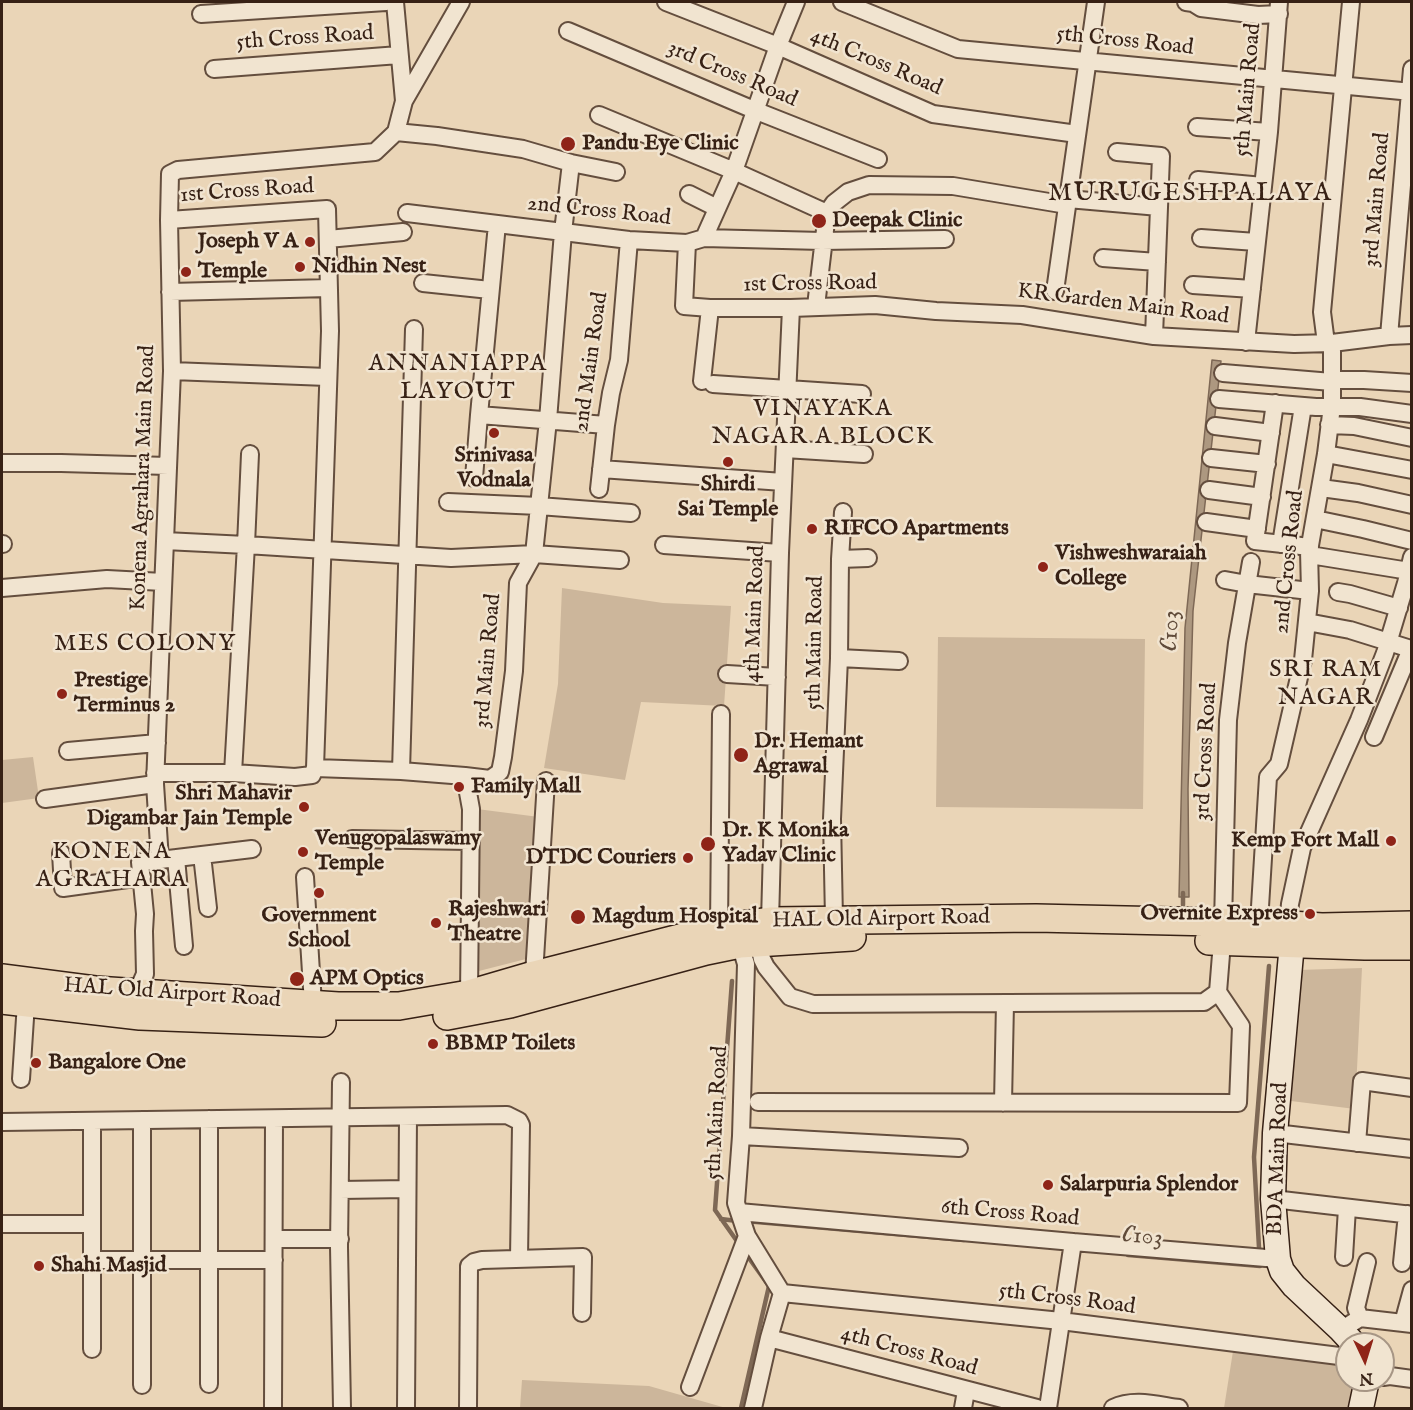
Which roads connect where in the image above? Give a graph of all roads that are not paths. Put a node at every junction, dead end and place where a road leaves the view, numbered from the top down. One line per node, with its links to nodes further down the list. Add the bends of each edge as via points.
1 (386, 2): 11 (street)
2 (395, 2): 14 (street)
3 (462, 2): 21 (street)
4 (666, 2): 13 (street, 4th Cross Road)
5 (796, 2): 13 (street)
6 (842, 2): 15 (street, 5th Cross Road, via 958,49)
7 (1096, 2): 15 (street)
8 (1186, 2): 10 (street, 5th Cross Road, via 1201,8 1258,15)
9 (1351, 2): 19 (street)
10 (1279, 8): 18 (street, 5th Main Road)
11 (201, 14)
12 (568, 31): 22 (street, 3rd Cross Road)
13 (778, 46): 22 (street); 27 (street, 4th Cross Road, via 933,114)
14 (399, 55): 16 (street, 5th Cross Road); 21 (street)
15 (1088, 60): 18 (street, 5th Cross Road); 27 (street)
16 (214, 69)
17 (1412, 69): 20 (street, 3rd Main Road)
18 (1273, 79): 19 (street, 5th Cross Road); 26 (street, 5th Main Road)
19 (1343, 86): 20 (street, 5th Cross Road); 71 (street, 2nd Cross Road, via 1322,312)
20 (1410, 92): 69 (street, 3rd Main Road)
21 (404, 101): 25 (street)
22 (754, 110): 29 (street, 3rd Cross Road); 31 (street)
23 (599, 115): 31 (street)
24 (1197, 127): 26 (street)
25 (396, 132): 30 (street, via 523,149); 41 (street, Konena Agrahara Main Road, via 375,152 178,170 170,174)
26 (1269, 132): 34 (street, 5th Main Road)
27 (1077, 134): 36 (street)
28 (1117, 152): 37 (street, via 1161,156)
29 (878, 159)
30 (571, 163): 32 (street); 44 (street, 3rd Main Road)
31 (734, 171): 38 (street); 40 (street)
32 (616, 172)
33 (1198, 180): 34 (street)
34 (1263, 186): 51 (street, 5th Main Road)
35 (689, 195): 38 (street)
36 (1068, 202): 37 (street); 40 (street, via 953,186 869,185 848,192); 60 (street)
37 (1159, 207): 54 (street)
38 (717, 208): 45 (street)
39 (407, 213): 42 (street, 2nd Cross Road)
40 (827, 213): 50 (street)
41 (169, 220): 47 (street, 1st Cross Road, via 327,209); 61 (street, Konena Agrahara Main Road)
42 (497, 224): 44 (street, 2nd Cross Road); 59 (street)
43 (404, 232): 47 (street)
44 (563, 232): 49 (street, 2nd Cross Road); 85 (street, 3rd Main Road)
45 (704, 238): 50 (street, 2nd Cross Road); 52 (street, 2nd Cross Road)
46 (1201, 238): 51 (street)
47 (328, 239): 57 (street)
48 (945, 239): 50 (street, 2nd Cross Road)
49 (629, 240): 52 (street, 2nd Cross Road); 86 (street, 2nd Main Road, via 618,360)
50 (822, 241): 62 (street)
51 (1256, 242): 58 (street, 5th Main Road)
52 (687, 243): 63 (street, 1st Cross Road, via 684,306)
53 (1103, 258): 54 (street)
54 (1157, 262): 68 (street)
55 (423, 283): 59 (street)
56 (1193, 285): 58 (street)
57 (328, 288): 61 (street); 74 (street)
58 (1252, 289): 70 (street, 5th Main Road)
59 (490, 290): 84 (street)
60 (1055, 291)
61 (170, 292): 72 (street, Konena Agrahara Main Road)
62 (816, 306): 64 (street, 1st Cross Road); 65 (street, 1st Cross Road, via 875,305)
63 (710, 308): 64 (street, 1st Cross Road); 77 (street, via 708,382)
64 (791, 308): 77 (street, 4th Main Road)
65 (936, 311): 68 (street, KR Garden Main Road, via 1022,315)
66 (414, 329): 124 (street)
67 (1412, 334): 69 (street, KR Garden Main Road)
68 (1154, 336): 70 (street, KR Garden Main Road)
69 (1389, 336): 71 (street, KR Garden Main Road)
70 (1246, 342): 71 (street, KR Garden Main Road)
71 (1329, 343): 75 (street, 2nd Cross Road)
72 (171, 371): 74 (street); 98 (street, Konena Agrahara Main Road)
73 (1223, 373): 75 (street)
74 (327, 377): 120 (street)
75 (1332, 381): 76 (street); 82 (street, 2nd Cross Road)
76 (1412, 383)
77 (788, 389): 78 (street); 91 (street, 4th Main Road)
78 (862, 394)
79 (1220, 399): 80 (street)
80 (1275, 403): 81 (street); 89 (street)
81 (1303, 405): 82 (street); 117 (street)
82 (1332, 406): 83 (street); 87 (street, 2nd Cross Road)
83 (1412, 414)
84 (479, 415): 85 (street); 101 (street)
85 (548, 420): 86 (street); 109 (street, 3rd Main Road)
86 (606, 425): 99 (street, 2nd Main Road)
87 (1329, 425): 90 (street); 94 (street, 2nd Cross Road)
88 (1215, 426): 89 (street)
89 (1271, 433): 97 (street)
90 (1412, 438)
91 (785, 449): 93 (street); 102 (street, 4th Main Road)
92 (250, 454): 118 (street)
93 (864, 454)
94 (1326, 454): 100 (street); 103 (street, 2nd Cross Road)
95 (1210, 458): 97 (street)
96 (2, 463): 98 (street)
97 (1267, 464): 106 (street)
98 (168, 466): 115 (street, Konena Agrahara Main Road)
99 (601, 469): 102 (street); 104 (street, 2nd Main Road)
100 (1412, 470)
101 (474, 478)
102 (783, 482): 122 (street, 4th Main Road)
103 (1321, 488): 108 (street); 112 (street, 2nd Cross Road)
104 (599, 489)
105 (1209, 490): 106 (street)
106 (1262, 497): 114 (street)
107 (448, 502): 109 (street)
108 (1412, 505)
109 (539, 506): 111 (street); 123 (street, 3rd Main Road)
110 (843, 512): 126 (street, 5th Main Road)
111 (631, 513)
112 (1315, 519): 116 (street); 121 (street, 2nd Cross Road)
113 (1206, 522): 114 (street)
114 (1257, 529): 117 (street, via 1255,541)
115 (165, 541): 118 (street); 131 (street, Konena Agrahara Main Road)
116 (1412, 541)
117 (1281, 544): 121 (street)
118 (246, 545): 120 (street); 149 (street)
119 (664, 545): 122 (street)
120 (321, 551): 124 (street); 147 (street)
121 (1310, 551): 129 (street); 134 (street, 2nd Cross Road)
122 (780, 552): 142 (street, 4th Main Road)
123 (534, 554): 124 (street); 127 (street); 152 (street, 3rd Main Road, via 518,583 514,671 503,758 500,772)
124 (408, 556): 148 (street)
125 (868, 558): 126 (street)
126 (840, 559): 139 (street, 5th Main Road)
127 (620, 560)
128 (1251, 562): 132 (street, 3rd Cross Road)
129 (1410, 564): 136 (street)
130 (1225, 580): 132 (street)
131 (163, 582): 133 (street, via 107,579); 145 (street, Konena Agrahara Main Road)
132 (1247, 584): 134 (street); 168 (street, 3rd Cross Road, via 1228,720)
133 (2, 588)
134 (1310, 591): 137 (street, 2nd Cross Road)
135 (1338, 592): 136 (street)
136 (1399, 608): 138 (street)
137 (1306, 622): 138 (street); 166 (street, 2nd Cross Road, via 1303,660 1279,764 1268,777)
138 (1389, 642): 144 (street, via 1411,650); 170 (street, via 1302,848 1290,904)
139 (839, 658): 140 (street); 165 (street, 5th Main Road, via 832,819)
140 (900, 661)
141 (727, 674): 142 (street)
142 (777, 677): 169 (street, 4th Main Road)
143 (722, 714): 169 (street)
144 (1374, 737)
145 (157, 743): 146 (street); 151 (street, Konena Agrahara Main Road)
146 (68, 751)
147 (315, 768): 148 (street); 149 (street, via 312,776)
148 (401, 771): 150 (street)
149 (233, 773): 151 (street)
150 (465, 776): 152 (street); 155 (street)
151 (155, 778): 154 (street); 161 (street, Konena Agrahara Main Road)
152 (490, 779): 155 (street, 3rd Main Road)
153 (546, 781): 173 (street)
154 (45, 799)
155 (471, 809): 157 (street)
156 (352, 839): 157 (street)
157 (470, 841): 177 (street)
158 (252, 849): 160 (street)
159 (61, 853): 162 (street, via 63,888)
160 (202, 855): 161 (street); 164 (street)
161 (168, 859): 162 (street, via 140,862); 171 (street, Konena Agrahara Main Road)
162 (142, 877): 176 (street, via 146,974)
163 (305, 877): 180 (street)
164 (208, 908)
165 (834, 919): 168 (main road, HAL Old Airport Road, via 1036,918); 169 (main road, HAL Old Airport Road)
166 (1259, 923): 168 (main road, HAL Old Airport Road); 170 (main road, HAL Old Airport Road)
167 (1412, 925): 170 (main road, HAL Old Airport Road, via 1322,927)
168 (1222, 932): 169 (main road, HAL Old Airport Road, via 1126,938); 170 (main road, HAL Old Airport Road); 175 (street, 3rd Cross Road)
169 (747, 934): 173 (main road, HAL Old Airport Road); 179 (street, via 790,997 813,1004); 181 (main road, HAL Old Airport Road, via 706,951 510,1004 441,1017); 195 (street, 5th Main Road)
170 (1290, 934): 172 (main road, HAL Old Airport Road, via 1365,946); 194 (street, BDA Main Road)
171 (184, 946)
172 (1412, 946)
173 (534, 975): 177 (main road, HAL Old Airport Road)
174 (2, 978): 176 (main road, HAL Old Airport Road)
175 (1218, 992): 179 (street, via 1204,1002); 186 (street, via 1241,1026 1238,1104)
176 (141, 993): 180 (main road, HAL Old Airport Road)
177 (469, 994): 181 (main road, HAL Old Airport Road)
178 (14, 1002): 181 (main road, HAL Old Airport Road, via 140,1016 340,1023); 182 (street)
179 (1005, 1003): 186 (street)
180 (313, 1004): 181 (main road, HAL Old Airport Road)
181 (400, 1014)
182 (21, 1079)
183 (341, 1082): 188 (street)
184 (1412, 1088): 196 (street, via 1362,1081)
185 (758, 1102): 186 (street)
186 (1003, 1103)
187 (408, 1117): 188 (street); 199 (street); 212 (street, via 507,1115 519,1120)
188 (340, 1118): 190 (street); 200 (street)
189 (209, 1119): 190 (street); 191 (street); 216 (street)
190 (274, 1119): 208 (street)
191 (142, 1120): 192 (street); 215 (street)
192 (92, 1121): 193 (street); 206 (street)
193 (2, 1122)
194 (1275, 1133): 196 (street); 201 (street, BDA Main Road)
195 (741, 1136): 197 (street); 203 (street, 5th Main Road, via 736,1203)
196 (1357, 1143): 198 (street)
197 (959, 1148)
198 (1412, 1149)
199 (407, 1189): 200 (street); 238 (street)
200 (340, 1190): 209 (street)
201 (1273, 1199): 202 (street); 213 (street, BDA Main Road)
202 (1347, 1208): 204 (street); 211 (street)
203 (739, 1212): 207 (street, 5th Main Road); 210 (street, 6th Cross Road)
204 (1409, 1215): 219 (street)
205 (2, 1224): 206 (street)
206 (92, 1224): 214 (street)
207 (747, 1236): 221 (street, 5th Main Road); 233 (street)
208 (274, 1239): 209 (street); 217 (street)
209 (340, 1239): 237 (street)
210 (1073, 1242): 213 (street, 6th Cross Road); 223 (street)
211 (1344, 1257)
212 (519, 1258): 222 (street, via 583,1257); 239 (street, via 482,1260 469,1266)
213 (1267, 1258): 225 (street, BDA Main Road, via 1293,1286)
214 (92, 1260): 215 (street); 227 (street)
215 (142, 1260): 216 (street); 232 (street)
216 (209, 1260): 217 (street); 231 (street)
217 (274, 1260): 236 (street)
218 (1367, 1262): 225 (street)
219 (1402, 1263)
220 (1412, 1290): 224 (street)
221 (782, 1293): 223 (street, 5th Cross Road); 226 (street)
222 (582, 1314)
223 (1061, 1321): 228 (street, 5th Cross Road); 243 (street)
224 (1407, 1323): 225 (street)
225 (1352, 1330)
226 (769, 1338): 234 (street, 4th Cross Road); 240 (street)
227 (92, 1349)
228 (1335, 1355)
229 (1395, 1377): 230 (street)
230 (1412, 1379)
231 (209, 1384)
232 (142, 1385)
233 (690, 1387)
234 (966, 1391): 241 (street); 242 (street, 4th Cross Road)
235 (1364, 1392): 246 (street)
236 (273, 1408)
237 (342, 1408)
238 (406, 1408)
239 (468, 1408)
240 (753, 1408)
241 (963, 1408)
242 (1036, 1408)
243 (1048, 1408)
244 (1113, 1408): 245 (street, via 1142,1403)
245 (1179, 1408)
246 (1361, 1408)

